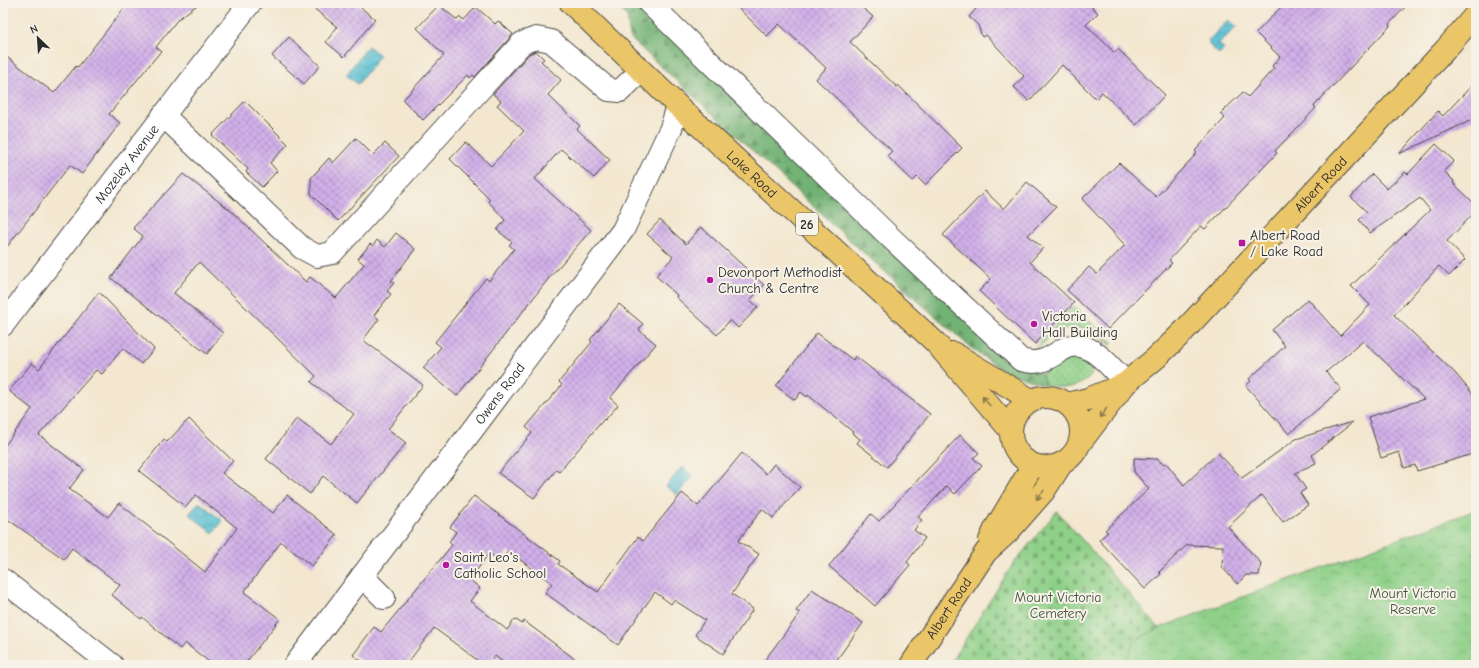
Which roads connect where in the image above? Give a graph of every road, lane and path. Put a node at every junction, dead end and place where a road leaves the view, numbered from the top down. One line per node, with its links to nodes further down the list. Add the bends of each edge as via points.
1 (250, 3): 7 (street, Mozeley Avenue)
2 (571, 3): 5 (main road, Lake Road / 26)
3 (649, 3): 10 (street, via 1021,360 1038,362 1046,360 1064,348 1084,346 1094,351)
4 (1476, 14): 10 (main road, Albert Road, via 1182,332)
5 (641, 71): 6 (main road, Lake Road / 26); 7 (street, via 620,92 609,90 551,41 536,38 522,43 332,253 317,256 302,248)
6 (678, 106): 9 (main road, Lake Road / 26); 18 (street, Owens Road, via 671,128 623,230)
7 (163, 115): 8 (street, Mozeley Avenue)
8 (3, 325)
9 (935, 342): 11 (main road, Lake Road / 26); 13 (main road, Lake Road / 26, one-way to 9)
10 (1126, 383): 12 (main road, Albert Road, via 1088,399); 14 (main road, Albert Road, one-way to 14)
11 (1031, 400): 12 (main road, via 1043,397 1056,398); 13 (main road, via 1017,413)
12 (1067, 404): 14 (main road, via 1077,414 1081,428)
13 (1011, 431): 16 (main road, 26, via 1014,445 1021,457)
14 (1080, 443): 15 (main road, via 1073,455)
15 (1062, 463): 16 (main road, via 1048,467); 17 (main road, Albert Road, one-way to 17, via 1044,491 1008,532)
16 (1033, 465): 17 (main road, Albert Road, via 995,528)
17 (986, 552): 23 (main road, Albert Road)
18 (362, 576): 20 (street); 22 (street, Owens Road)
19 (3, 580): 21 (street)
20 (384, 598)
21 (112, 665)
22 (295, 665)
23 (911, 665)

